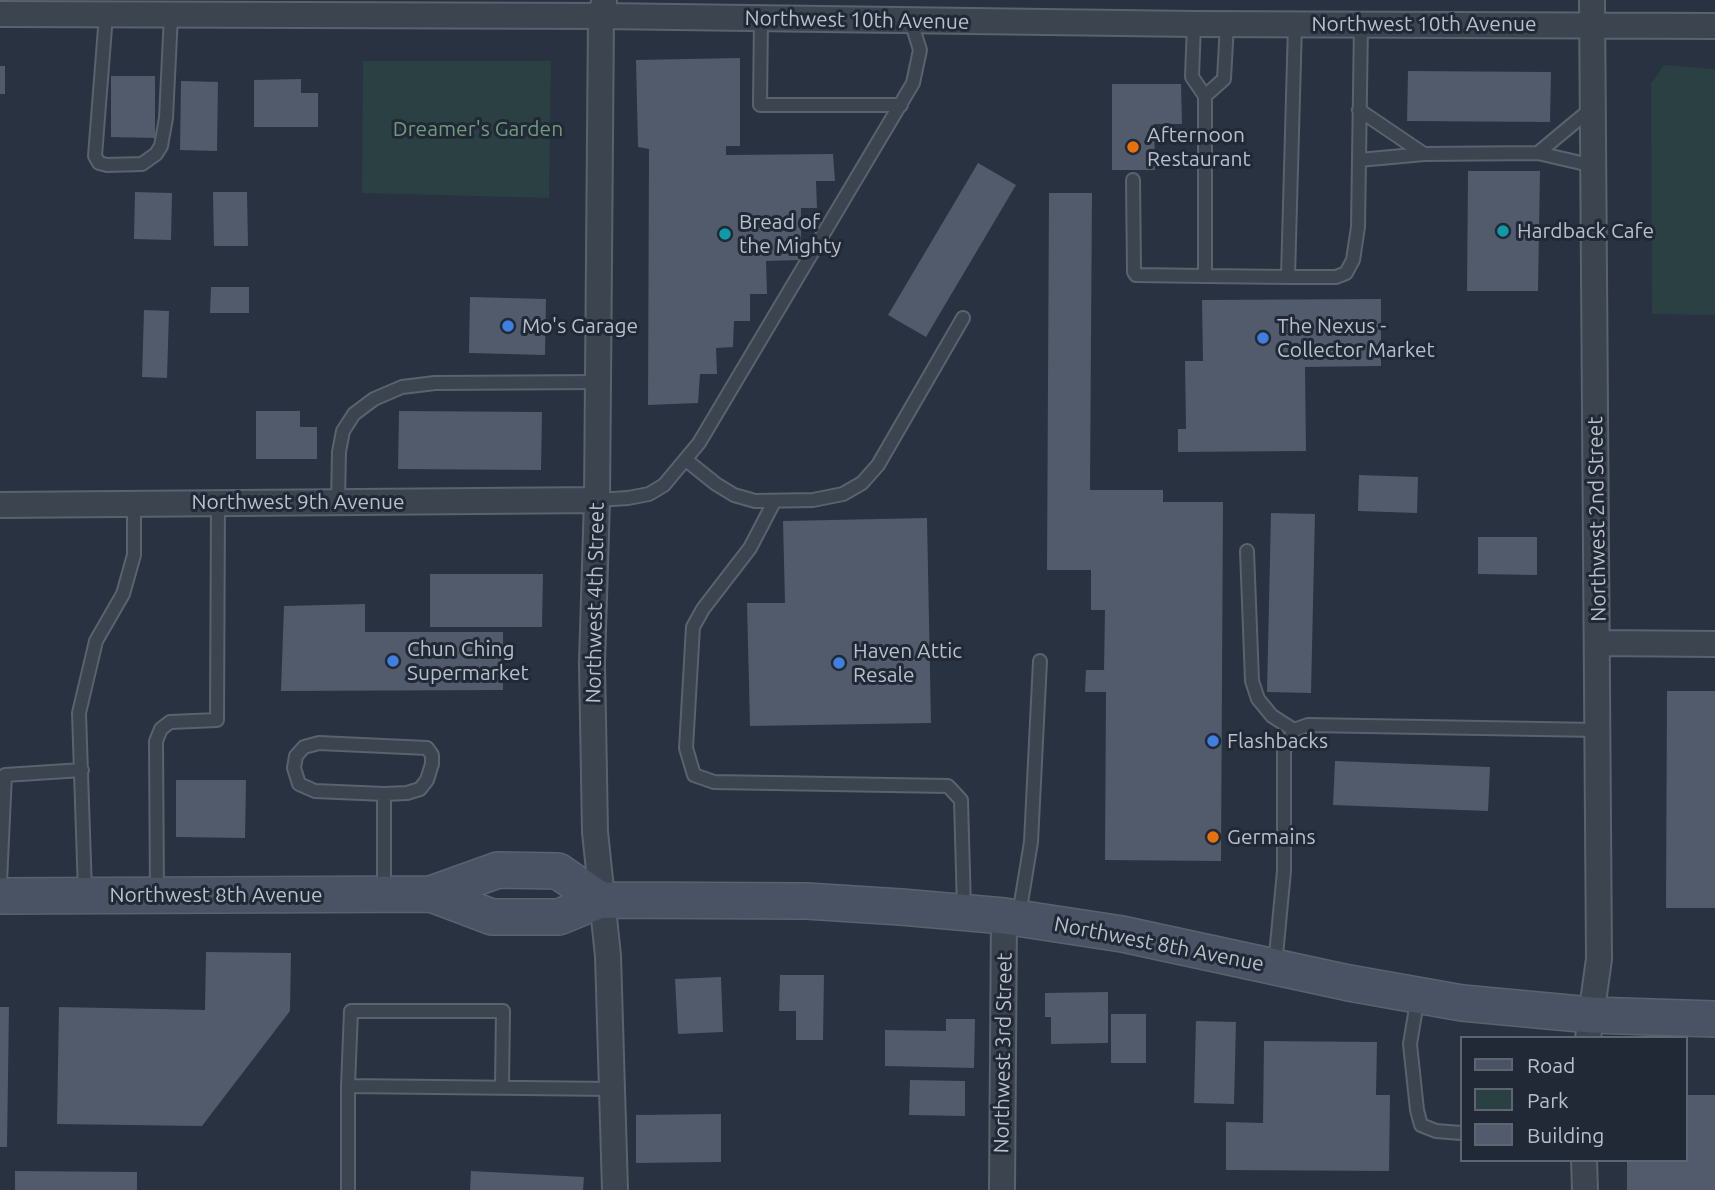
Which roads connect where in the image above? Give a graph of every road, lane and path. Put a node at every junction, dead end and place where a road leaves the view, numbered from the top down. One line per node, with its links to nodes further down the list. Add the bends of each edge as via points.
1 (1592, 0): 14 (street, Northwest 2nd Street)
2 (600, 5): 4 (street, Northwest 10th Avenue); 8 (street, Northwest 10th Avenue); 28 (street, Northwest 4th Street)
3 (351, 8): 4 (street, Northwest 10th Avenue); 7 (street, Northwest 10th Avenue)
4 (388, 8)
5 (0, 14): 6 (street, Northwest 10th Avenue)
6 (106, 15): 7 (street, Northwest 10th Avenue); 7 (lane, via 95,156 107,165 142,164 161,146)
7 (171, 15)
8 (761, 19): 9 (street, Northwest 10th Avenue); 17 (lane, via 760,105)
9 (911, 21): 10 (street, Northwest 10th Avenue); 17 (lane, via 920,50 913,83)
10 (1194, 24): 11 (street, Northwest 10th Avenue); 16 (lane, via 1192,77)
11 (1227, 24): 12 (street, Northwest 10th Avenue); 16 (lane, via 1224,79)
12 (1295, 24): 13 (street, Northwest 10th Avenue); 26 (lane)
13 (1361, 24): 14 (street, Northwest 10th Avenue); 19 (lane)
14 (1592, 25): 15 (street, Northwest 10th Avenue); 18 (street, Northwest 2nd Street)
15 (1715, 26)
16 (1205, 96): 25 (lane)
17 (901, 105): 29 (lane)
18 (1593, 108): 20 (lane); 23 (street, Northwest 2nd Street)
19 (1359, 110): 21 (lane); 22 (lane)
20 (1538, 153): 21 (lane); 23 (lane)
21 (1424, 154): 22 (lane)
22 (1359, 160): 26 (lane, via 1358,227 1346,273)
23 (1594, 166): 37 (street, Northwest 2nd Street)
24 (1133, 180): 25 (lane, via 1136,275)
25 (1205, 276): 26 (lane)
26 (1288, 277)
27 (963, 318): 32 (lane, via 878,465 862,483 843,494)
28 (598, 382): 30 (street, Northwest 4th Street); 31 (lane, via 435,383 402,387 374,399 354,414 342,431)
29 (687, 460): 30 (lane, via 649,494); 32 (lane, via 734,495)
30 (597, 500): 31 (street, Northwest 9th Avenue); 50 (street, Northwest 4th Street, via 592,663 594,832)
31 (338, 502): 33 (street, Northwest 9th Avenue)
32 (774, 502): 51 (lane, via 750,548 693,627 686,748 694,775 714,782 948,786 961,800)
33 (218, 503): 34 (street, Northwest 9th Avenue); 46 (lane, via 217,720 170,722 156,741)
34 (134, 504): 35 (street, Northwest 9th Avenue); 42 (lane, via 134,555 123,594 96,641 79,713)
35 (0, 505)
36 (1247, 551): 40 (lane, via 1252,681 1258,699 1272,716)
37 (1598, 643): 38 (street); 41 (street, Northwest 2nd Street)
38 (1715, 644)
39 (1040, 661): 52 (lane, via 1031,842)
40 (1294, 730): 41 (lane, via 1308,725); 53 (lane, via 1284,751 1284,872)
41 (1598, 730): 56 (street, Northwest 2nd Street, via 1599,959)
42 (82, 770): 44 (lane, via 5,775); 49 (lane)
43 (384, 793): 43 (lane, via 315,791 299,784 296,756 304,747 319,743 427,748 432,764 420,789); 47 (lane)
44 (0, 882)
45 (431, 894): 47 (main road, Northwest 8th Avenue); 50 (main road, Northwest 8th Avenue, via 492,917 559,917); 50 (main road, Northwest 8th Avenue, via 498,870 558,872)
46 (157, 895): 47 (main road, Northwest 8th Avenue); 49 (main road, Northwest 8th Avenue)
47 (384, 895)
48 (0, 896): 49 (main road, Northwest 8th Avenue)
49 (85, 896)
50 (600, 900): 51 (main road, Northwest 8th Avenue, via 806,901); 59 (street, Northwest 4th Street, via 608,956)
51 (965, 913): 52 (main road, Northwest 8th Avenue)
52 (1011, 917): 53 (main road, Northwest 8th Avenue, via 1122,934); 64 (street, Northwest 3rd Street)
53 (1275, 966): 54 (main road, Northwest 8th Avenue)
54 (1418, 995): 56 (main road, Northwest 8th Avenue); 60 (lane, via 1410,1044 1421,1125)
55 (1715, 1019): 56 (main road, Northwest 8th Avenue)
56 (1590, 1027)
57 (348, 1086): 58 (lane); 58 (lane, via 351,1011 503,1011); 62 (lane)
58 (502, 1086): 59 (lane)
59 (612, 1089): 63 (street, Northwest 4th Street)
60 (1460, 1133)
61 (1584, 1162): 65 (street)
62 (348, 1190)
63 (615, 1190)
64 (1002, 1190)
65 (1585, 1190)

